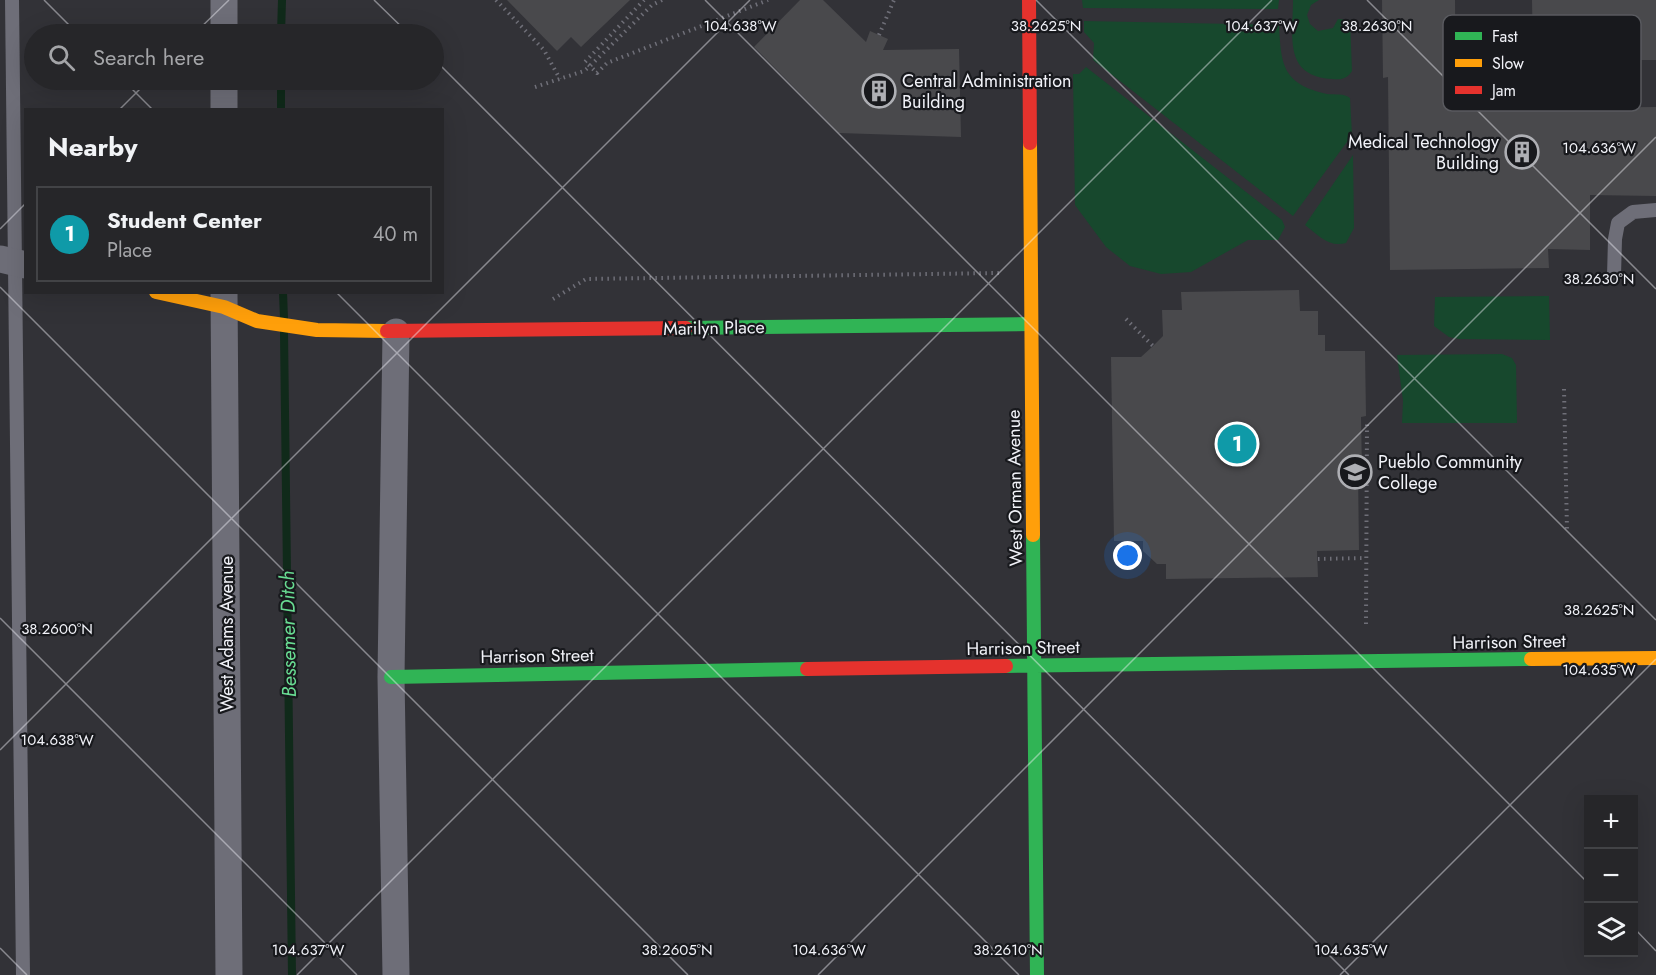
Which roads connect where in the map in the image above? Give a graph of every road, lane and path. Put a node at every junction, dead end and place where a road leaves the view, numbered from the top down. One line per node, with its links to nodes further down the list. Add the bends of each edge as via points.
1 (12, 0): 17 (lane)
2 (224, 0): 9 (street)
3 (496, 0): 12 (path, via 544,50)
4 (644, 0): 11 (path, via 585,62)
5 (662, 0): 11 (path, via 652,5)
6 (766, 0): 11 (path, via 607,63 597,74)
7 (894, 0): 10 (path)
8 (1029, 0): 24 (street, West Orman Avenue)
9 (224, 24)
10 (879, 35)
11 (590, 66): 12 (path)
12 (560, 79): 13 (path)
13 (535, 87)
14 (224, 90): 15 (street)
15 (224, 108)
16 (1656, 210): 19 (lane, via 1633,212 1618,223)
17 (14, 262): 36 (lane)
18 (999, 273): 22 (path, via 586,279)
19 (1614, 276)
20 (173, 294): 21 (street)
21 (224, 300): 25 (street, Marilyn Place, via 257,321 317,330); 37 (street, West Adams Avenue)
22 (549, 302)
23 (1126, 319): 26 (path)
24 (1031, 324): 25 (street, Marilyn Place); 34 (street, West Orman Avenue)
25 (396, 332): 35 (street)
26 (1153, 346)
27 (1564, 388): 29 (path)
28 (1367, 420): 30 (path)
29 (1567, 530)
30 (1366, 558): 31 (path); 32 (path)
31 (1318, 559)
32 (1366, 624)
33 (1656, 658): 34 (street, Harrison Street)
34 (1034, 665): 35 (street, Harrison Street); 39 (street, West Orman Avenue)
35 (392, 677): 38 (street)
36 (23, 975)
37 (229, 975)
38 (396, 975)
39 (1037, 975)

